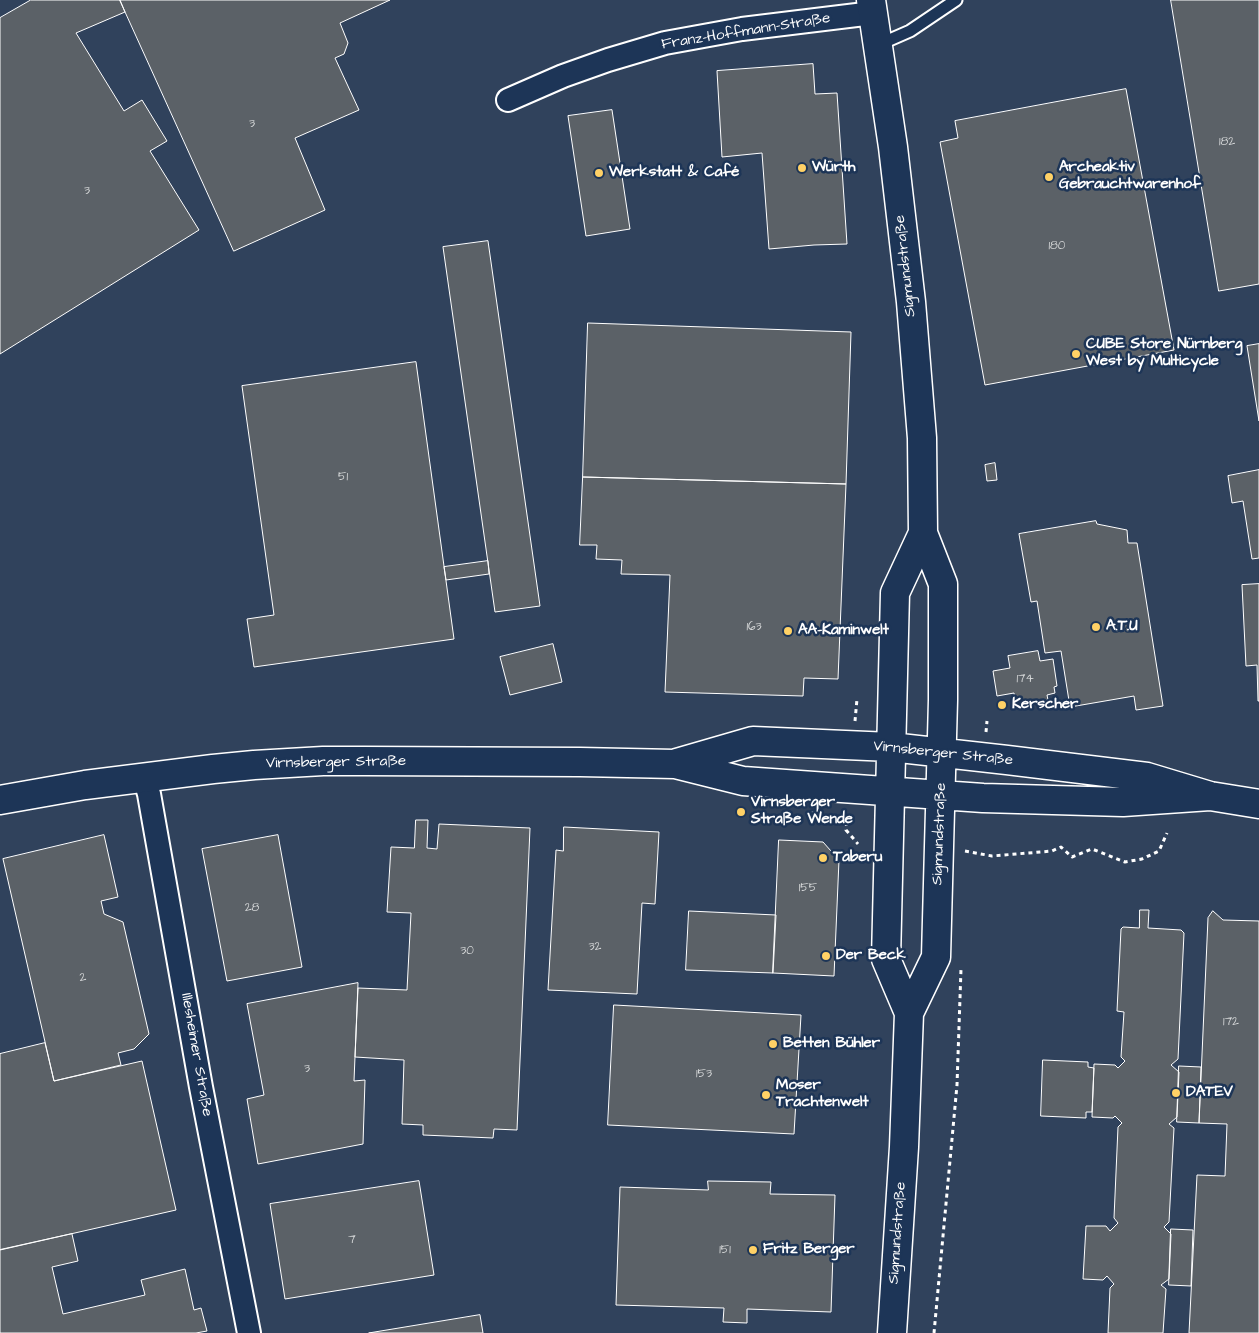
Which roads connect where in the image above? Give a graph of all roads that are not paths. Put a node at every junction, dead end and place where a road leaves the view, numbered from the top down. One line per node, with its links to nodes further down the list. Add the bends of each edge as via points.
1 (956, 0): 3 (lane, via 910,31)
2 (872, 6): 3 (main road, Sigmundstraße); 4 (street, Franz-Hoffmann-Straße, via 666,43 563,76)
3 (878, 45): 5 (main road, Sigmundstraße, via 915,344)
4 (508, 100)
5 (923, 533): 6 (main road, Sigmundstraße, via 895,593); 7 (main road, Sigmundstraße, via 943,584)
6 (891, 747): 7 (main road, Virnsberger Straße); 8 (main road, Virnsberger Straße, via 753,741); 10 (main road, Sigmundstraße)
7 (942, 752): 11 (main road, Sigmundstraße); 12 (main road, Virnsberger Straße, via 1148,777)
8 (675, 764): 9 (main road, Virnsberger Straße, via 323,762 254,765); 10 (main road, Virnsberger Straße, via 743,782)
9 (144, 777): 13 (main road, Virnsberger Straße); 16 (street, Illesheimer Straße)
10 (890, 791): 11 (main road, Virnsberger Straße); 15 (main road, Sigmundstraße, via 886,959)
11 (941, 795): 12 (main road, Virnsberger Straße, via 1123,802); 15 (main road, Sigmundstraße, via 936,957)
12 (1210, 796): 14 (main road, Virnsberger Straße)
13 (0, 800)
14 (1259, 804)
15 (909, 1012): 17 (main road, Sigmundstraße)
16 (249, 1333)
17 (892, 1333)

